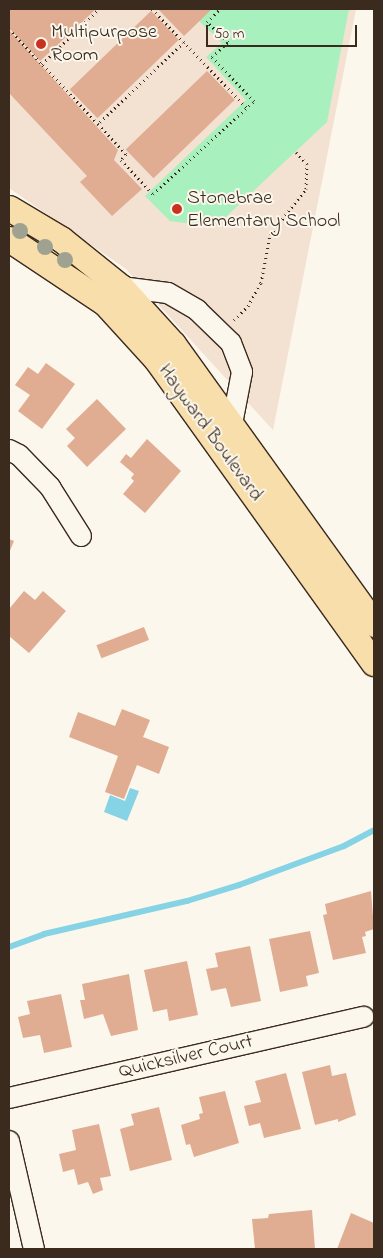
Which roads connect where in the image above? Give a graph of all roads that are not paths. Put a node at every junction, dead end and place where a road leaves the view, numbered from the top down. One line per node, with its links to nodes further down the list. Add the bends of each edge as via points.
1 (9, 208): 3 (main road, Hayward Boulevard, via 61,239)
2 (9, 240): 8 (main road, Hayward Boulevard, via 105,303 156,359)
3 (121, 287): 4 (main road, Hayward Boulevard, via 173,344); 4 (street, via 168,293 197,310 231,343 242,372)
4 (232, 424): 7 (main road, Hayward Boulevard)
5 (9, 450): 6 (street, via 19,455 50,487)
6 (81, 536)
7 (374, 624)
8 (374, 663)
9 (364, 1016): 10 (street, Quicksilver Court)
10 (9, 1098)
11 (9, 1140): 12 (street)
12 (34, 1249)

